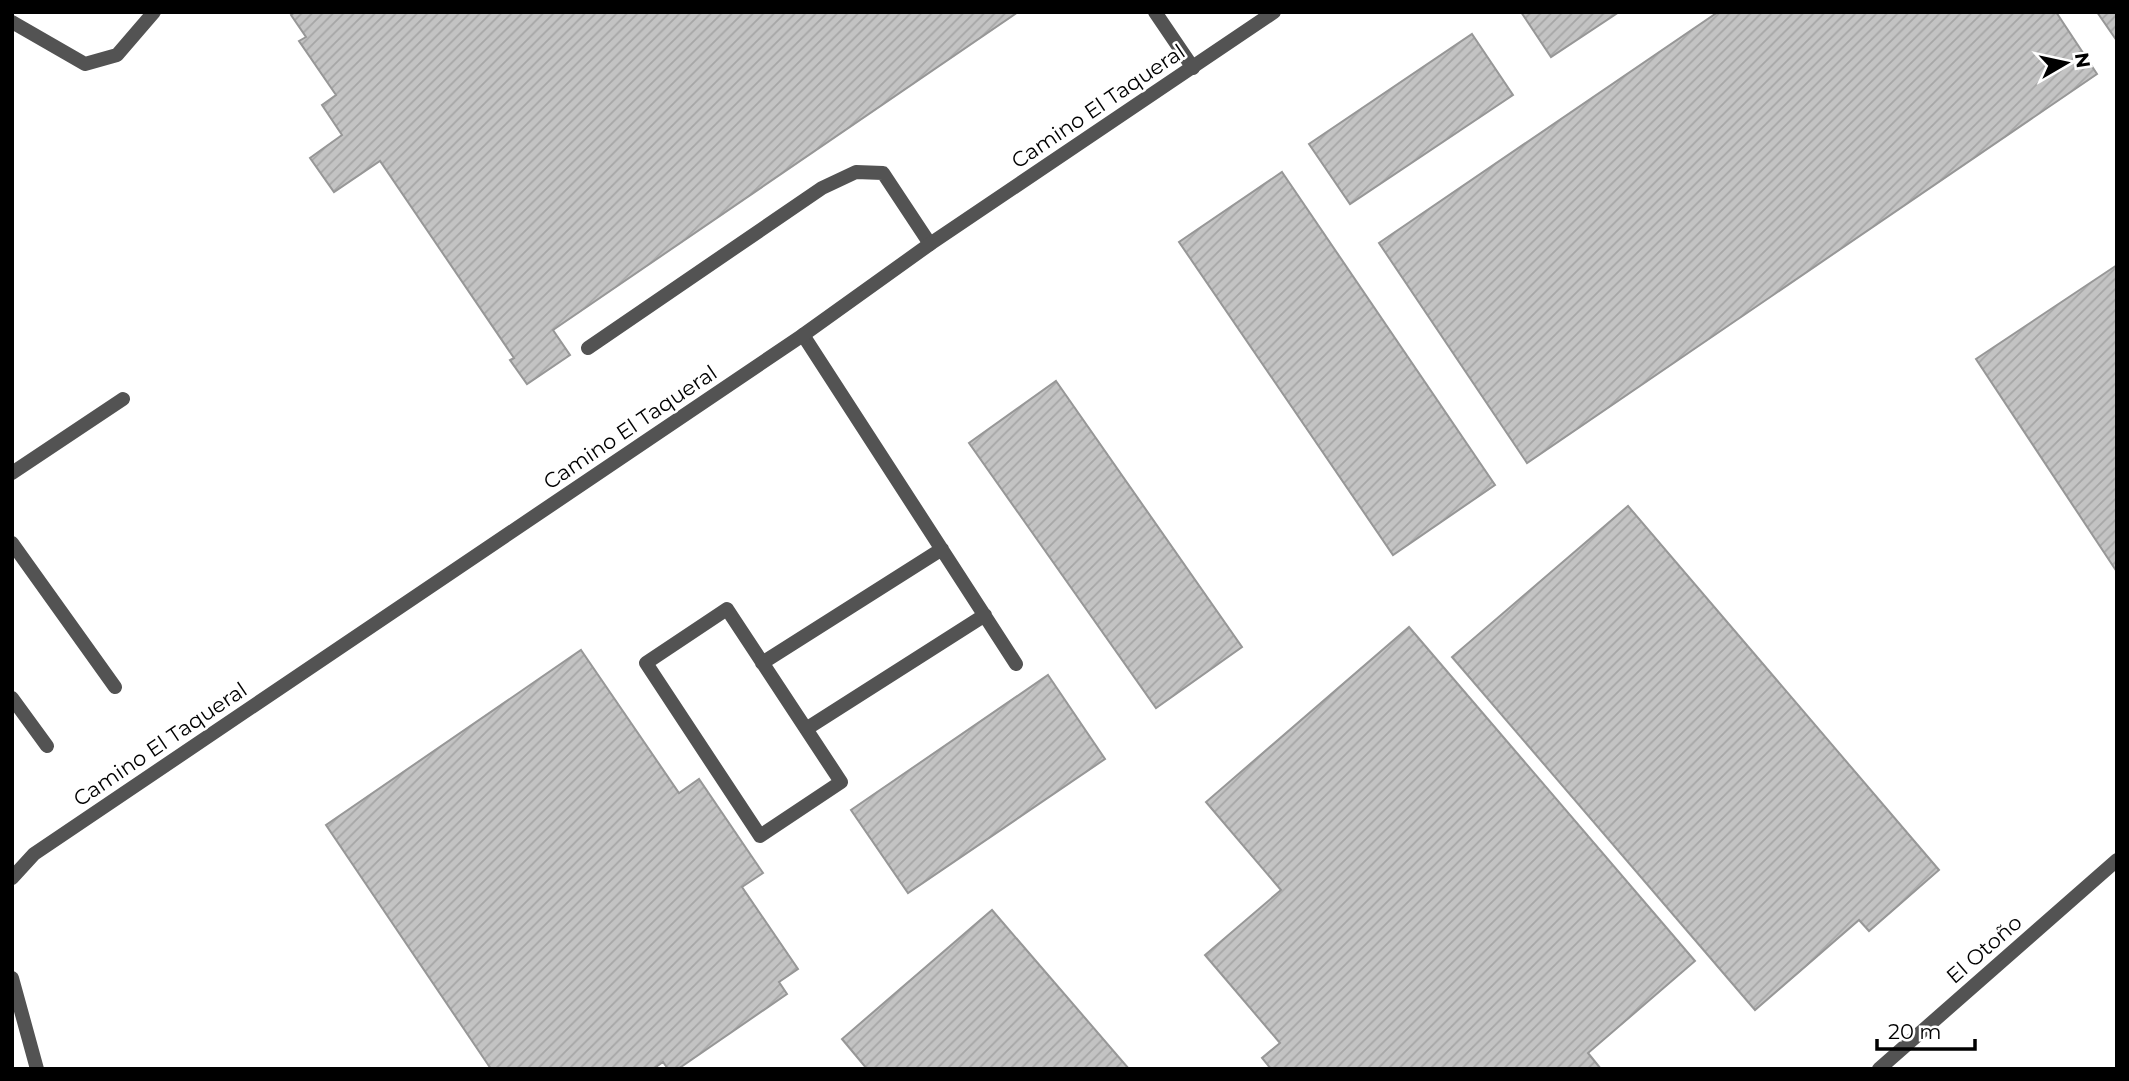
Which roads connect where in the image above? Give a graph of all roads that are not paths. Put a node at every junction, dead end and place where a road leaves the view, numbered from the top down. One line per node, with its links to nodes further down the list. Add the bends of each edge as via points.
1 (154, 12): 4 (street, via 117,55 85,64)
2 (1155, 12): 5 (street)
3 (1274, 12): 5 (street, Camino El Taqueral)
4 (12, 22)
5 (1193, 68): 6 (street, Camino El Taqueral)
6 (930, 244): 7 (street, Camino El Taqueral); 8 (street, via 883,173 856,172 822,188)
7 (803, 335): 12 (street); 21 (street, Camino El Taqueral, via 34,854)
8 (588, 348)
9 (123, 398): 10 (street)
10 (12, 473)
11 (12, 543): 16 (street)
12 (942, 549): 13 (street); 14 (street)
13 (985, 615): 15 (street); 18 (street)
14 (762, 663): 18 (street); 18 (street, via 727,609 646,663 760,836 841,782)
15 (1016, 664)
16 (116, 687)
17 (12, 698): 19 (street)
18 (806, 729)
19 (47, 746)
20 (2117, 860): 24 (street, El Otoño)
21 (12, 878)
22 (12, 978): 23 (street)
23 (37, 1069)
24 (1879, 1069)

